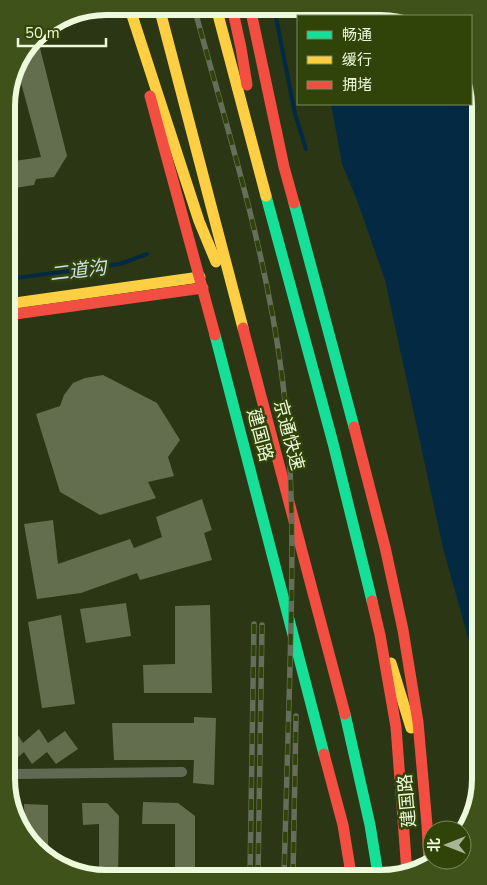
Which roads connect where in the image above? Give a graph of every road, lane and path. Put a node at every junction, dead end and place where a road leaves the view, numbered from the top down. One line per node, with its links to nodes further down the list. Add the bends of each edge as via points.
1 (128, 15): 8 (main road, 建国路)
2 (133, 15): 11 (main road, via 200,221)
3 (161, 15): 11 (main road, 京通快速)
4 (218, 15): 7 (main road)
5 (234, 15): 7 (main road)
6 (252, 15): 13 (main road, 建国路, via 284,167 387,556 403,630)
7 (258, 167): 12 (main road, via 334,443)
8 (202, 283): 9 (main road); 10 (main road); 18 (main road, 建国路, via 343,825)
9 (15, 303)
10 (15, 314)
11 (243, 326): 19 (main road, 京通快速, via 351,740)
12 (380, 635): 13 (main road); 17 (main road, via 396,728)
13 (421, 760): 16 (main road, 建国路)
14 (182, 772): 15 (street)
15 (15, 774)
16 (427, 820)
17 (407, 866)
18 (350, 870)
19 (377, 870)

